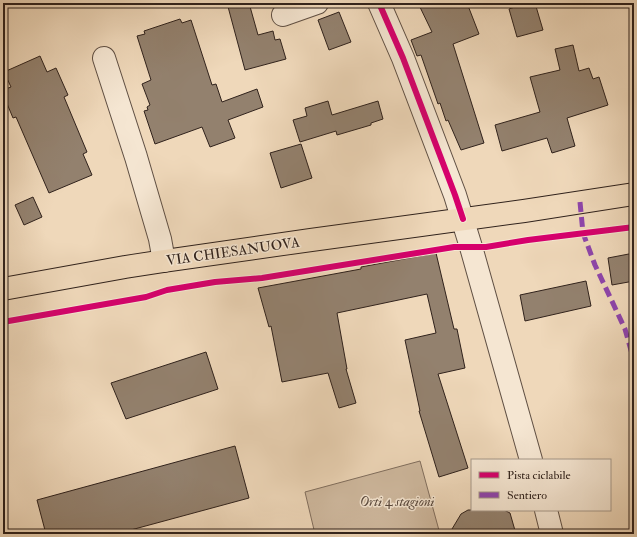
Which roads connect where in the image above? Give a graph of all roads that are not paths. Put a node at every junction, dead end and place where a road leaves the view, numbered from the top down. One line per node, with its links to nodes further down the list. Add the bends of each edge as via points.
1 (317, 3): 3 (street)
2 (379, 3): 6 (street, via 403,58)
3 (283, 15)
4 (104, 58): 7 (street, via 156,224)
5 (634, 194): 6 (main road, VIA CHIESANUOVA)
6 (463, 219): 7 (main road, VIA CHIESANUOVA); 9 (street)
7 (164, 261): 8 (main road, VIA CHIESANUOVA)
8 (3, 289)
9 (531, 459)
10 (546, 511): 11 (street)
11 (552, 534)

